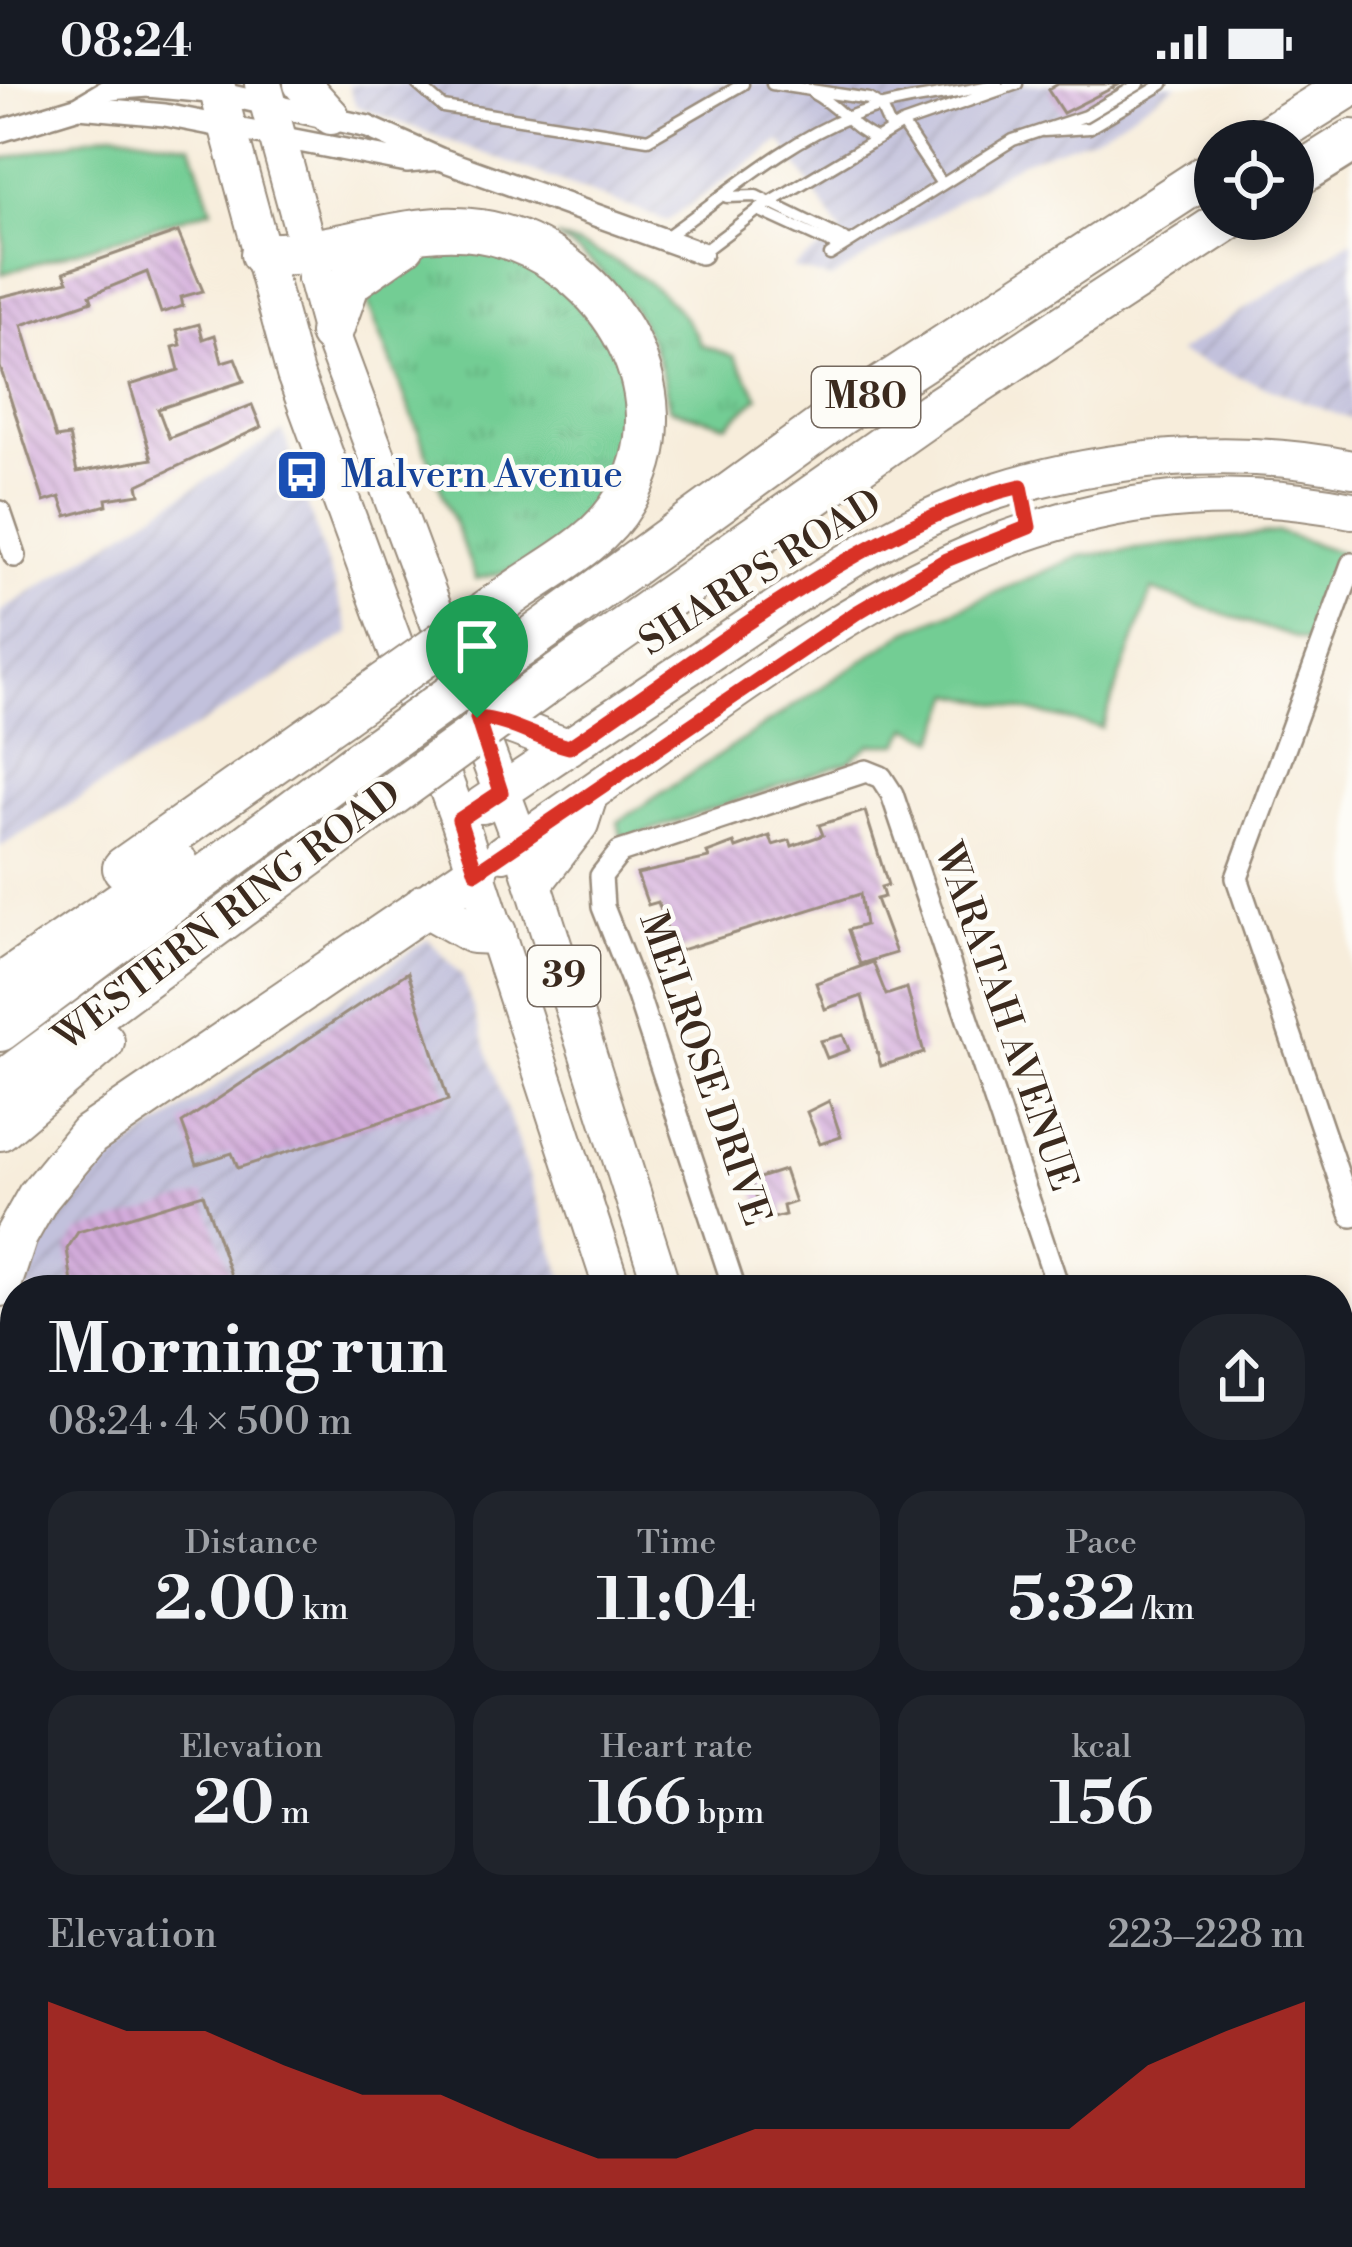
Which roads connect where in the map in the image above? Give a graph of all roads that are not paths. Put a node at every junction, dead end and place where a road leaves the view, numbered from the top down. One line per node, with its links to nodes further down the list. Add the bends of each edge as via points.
1 (302, 84): 14 (main road)
2 (417, 84): 3 (lane, via 432,103 459,111 648,140)
3 (743, 84)
4 (772, 84): 10 (lane)
5 (1139, 84): 20 (lane, via 1085,116)
6 (1162, 84): 20 (lane, via 1089,128)
7 (1352, 84): 16 (highway)
8 (1006, 86): 12 (lane); 17 (lane)
9 (217, 89): 11 (street, via 109,89); 13 (street); 18 (main road)
10 (799, 89): 12 (lane, via 850,94); 15 (lane, via 832,103)
11 (79, 107): 18 (street); 19 (street)
12 (881, 107): 15 (lane); 17 (lane)
13 (269, 108): 14 (street); 18 (street); 23 (street, via 407,162); 36 (main road)
14 (331, 116): 23 (street)
15 (844, 119): 21 (lane); 27 (lane)
16 (1295, 120)
17 (896, 127): 21 (lane); 25 (lane)
18 (228, 129): 35 (main road)
19 (0, 130)
20 (1023, 135): 25 (lane)
21 (877, 139): 28 (lane)
22 (1352, 141): 24 (highway)
23 (440, 159): 31 (street)
24 (1314, 165)
25 (942, 184): 33 (lane)
26 (1194, 184): 45 (highway, WESTERN RING ROAD / M80)
27 (724, 197): 28 (lane); 31 (lane)
28 (771, 202): 29 (lane); 33 (lane)
29 (758, 210): 33 (lane); 34 (lane)
30 (419, 232): 36 (highway); 37 (highway, via 349,282); 45 (highway, via 480,231 569,268 614,315 638,368 644,452 625,500)
31 (664, 238): 34 (street)
32 (1196, 240): 59 (highway, WESTERN RING ROAD / M80, bridge, via 933,412 374,808)
33 (840, 248)
34 (701, 253)
35 (262, 254): 36 (highway); 52 (main road, via 310,419)
36 (308, 256): 37 (main road)
37 (332, 333): 46 (main road)
38 (1352, 469): 39 (main road, SHARPS ROAD, via 1226,456)
39 (1021, 486): 42 (main road); 48 (main road, SHARPS ROAD, via 862,554)
40 (1352, 510): 42 (main road, via 1204,500)
41 (0, 512): 43 (street)
42 (1029, 527): 50 (main road, via 886,594)
43 (15, 556)
44 (1352, 564): 60 (street, via 1237,878)
45 (521, 619): 47 (highway, WESTERN RING ROAD / M80, bridge)
46 (477, 718): 48 (main road, via 501,719); 51 (main road)
47 (349, 740): 58 (highway, WESTERN RING ROAD / M80); 58 (highway)
48 (569, 747): 51 (main road, SHARPS ROAD)
49 (874, 774): 64 (street, MELROSE DRIVE, via 849,774 620,852 601,876 603,907); 65 (street, WARATAH AVENUE, via 892,794)
50 (591, 790): 53 (main road); 55 (main road, via 580,824)
51 (501, 792): 52 (main road, SHARPS ROAD); 53 (main road)
52 (459, 820): 54 (main road, 39)
53 (520, 841): 54 (main road); 55 (main road)
54 (476, 872): 56 (highway); 57 (main road, 39)
55 (534, 884): 63 (main road, 39)
56 (424, 905): 57 (highway, via 473,932); 61 (highway, via 88,1135 38,1197)
57 (495, 933): 62 (main road, 39)
58 (7, 985)
59 (12, 1097)
60 (1352, 1216)
61 (3, 1275)
62 (608, 1275)
63 (658, 1275)
64 (730, 1275)
65 (1054, 1275)

